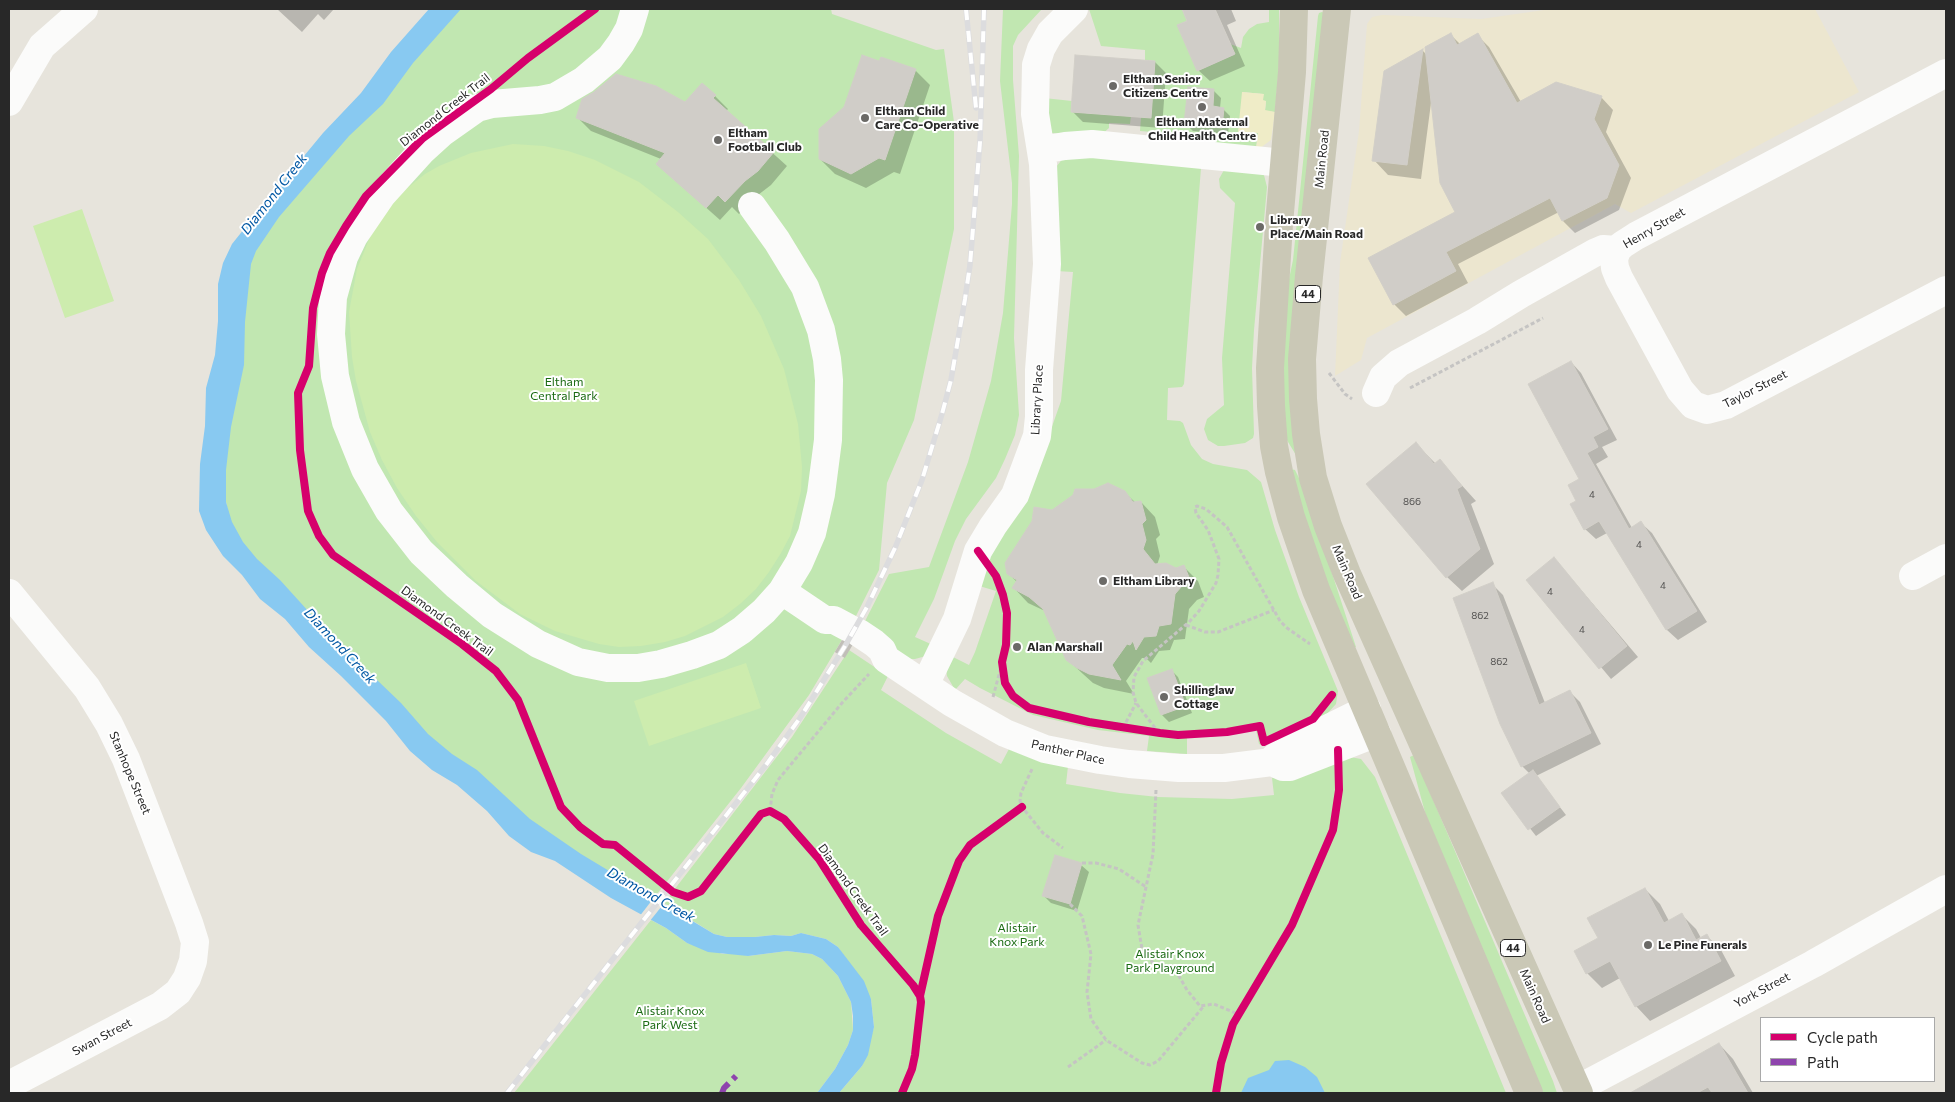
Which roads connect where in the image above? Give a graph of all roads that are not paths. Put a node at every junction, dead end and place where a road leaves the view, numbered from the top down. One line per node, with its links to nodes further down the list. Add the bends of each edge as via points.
1 (84, 9): 7 (street, via 42,46)
2 (635, 9): 16 (street, via 622,43 598,69 555,97 477,108 421,152 367,215 344,256 332,297 335,376 346,422 365,470 389,511 421,552 492,615 538,644 578,662 608,668 638,668 692,656 719,645 742,630)
3 (1074, 9): 8 (street, Library Place, via 1050,33 1038,57 1034,104)
4 (1294, 9): 9 (main road)
5 (1337, 9): 15 (main road, Main Road / 44, via 1302,359 1302,399)
6 (1946, 73): 11 (street, Henry Street, via 1636,236)
7 (9, 102)
8 (1041, 150): 9 (street, via 1092,144); 18 (street, Library Place, via 1047,264 1038,370 1037,436 1015,495 978,551 957,619)
9 (1284, 163): 14 (main road, via 1270,359)
10 (752, 206): 16 (street, via 804,287 821,330 829,380 828,440 821,494 812,533)
11 (1617, 250): 12 (street, Taylor Street, via 1615,268 1642,321 1684,395 1692,405 1704,410 1726,405); 13 (street, Henry Street, via 1596,252 1399,363 1384,376)
12 (1946, 290)
13 (1376, 393)
14 (1274, 446): 15 (main road); 20 (main road, via 1284,496 1303,554)
15 (1313, 478): 19 (main road, Main Road / 44, via 1347,574)
16 (782, 591): 18 (street, Panther Place, via 845,633 878,646 886,659)
17 (9, 592): 22 (street, Stanhope Street, via 87,688 126,759 190,923 195,942)
18 (925, 685): 20 (street, Panther Place, via 1005,733 1045,749 1157,766 1224,768 1268,752 1278,766 1290,767)
19 (1405, 706): 20 (main road, via 1387,704); 24 (main road, Main Road / 44)
20 (1372, 721): 25 (main road)
21 (1946, 889): 24 (street, York Street)
22 (187, 978): 23 (street, Swan Street, via 178,992 160,1006)
23 (9, 1085)
24 (1578, 1091)
25 (1529, 1093)

